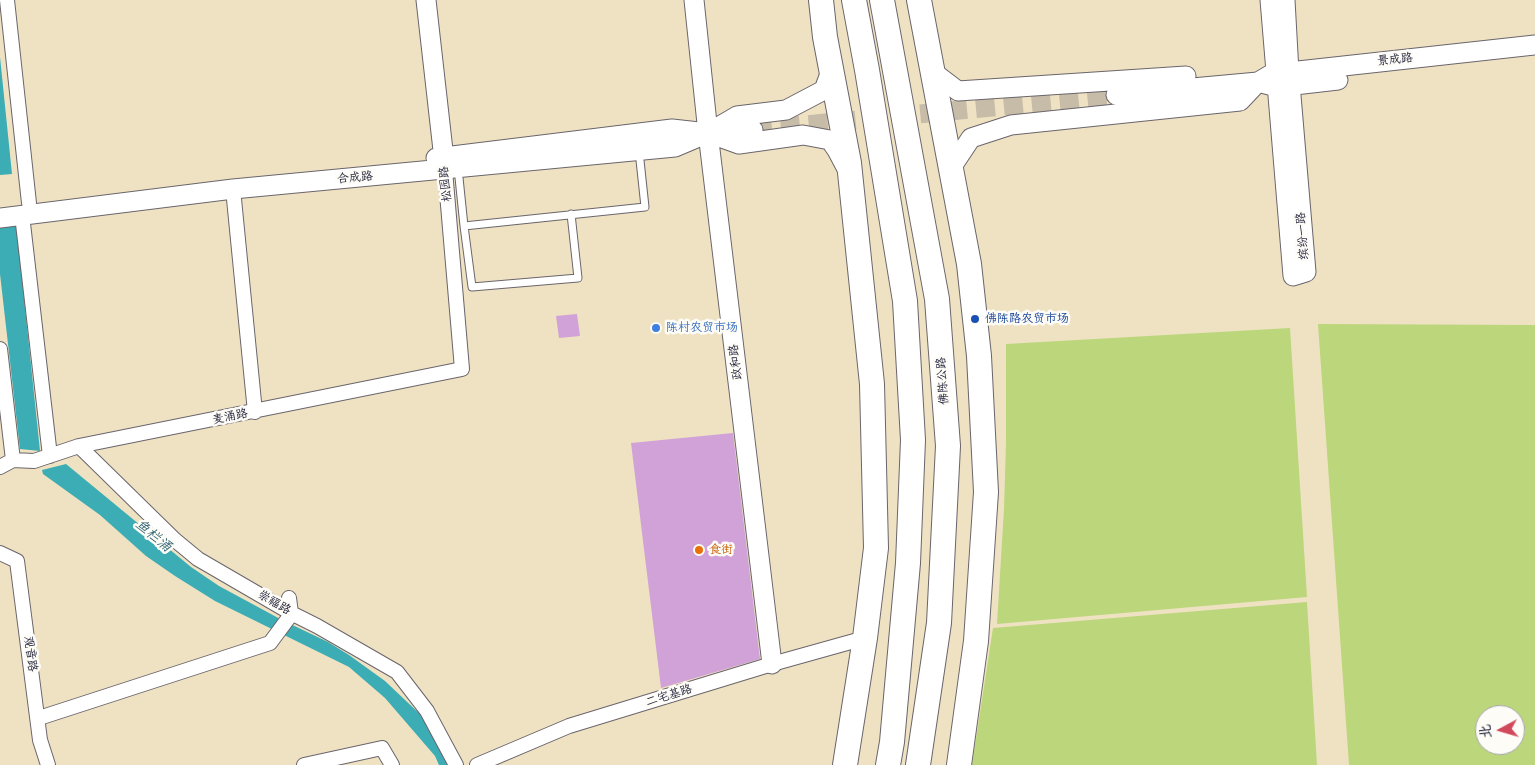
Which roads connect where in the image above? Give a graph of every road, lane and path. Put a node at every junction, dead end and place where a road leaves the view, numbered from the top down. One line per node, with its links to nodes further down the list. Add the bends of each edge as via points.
1 (7, 0): 25 (street)
2 (426, 0): 20 (main road, 松园路)
3 (694, 0): 18 (main road, 政和路)
4 (821, 0): 12 (highway)
5 (854, 0): 48 (highway, via 905,301 913,440 908,564)
6 (882, 0): 49 (highway, 佛陈公路, via 937,299 948,446 939,623)
7 (919, 0): 13 (highway)
8 (1270, 0): 14 (main road, 缤纷一路)
9 (1285, 0): 14 (main road, 缤纷一路)
10 (1535, 45): 14 (main road, 景成路)
11 (1535, 57): 14 (main road, 景成路)
12 (831, 72): 18 (main road, via 824,90 786,110 737,116); 22 (highway)
13 (933, 72): 15 (main road, via 958,91 1239,73); 21 (highway)
14 (1283, 79): 14 (main road, 缤纷一路, via 1293,276 1306,272); 15 (main road, 景成路)
15 (1258, 82): 16 (main road, 景成路); 21 (main road, via 1240,101 1011,125 971,138)
16 (1116, 95)
17 (752, 130): 18 (main road, 合成路)
18 (708, 133): 19 (main road, 合成路, via 675,147); 20 (main road, 合成路, via 672,129); 22 (main road, via 739,144 803,135 830,140); 40 (main road, 政和路)
19 (639, 150): 20 (main road, 合成路); 26 (lane, via 645,207)
20 (449, 165): 23 (main road, 合成路); 25 (main road, 合成路); 28 (lane); 30 (street, 松园路)
21 (951, 168): 50 (highway, via 969,264 979,356 986,492 976,641)
22 (850, 178): 39 (highway, via 872,384 876,548)
23 (233, 190): 25 (main road, 合成路); 31 (street)
24 (0, 207): 25 (main road, 合成路)
25 (25, 209): 27 (main road, 合成路); 33 (street)
26 (571, 214): 28 (lane); 28 (lane, via 578,278 472,287)
27 (0, 218)
28 (464, 226)
29 (0, 349): 34 (street)
30 (462, 369): 31 (street, 麦涌路)
31 (255, 412): 32 (street, 麦涌路)
32 (79, 446): 33 (street, 麦涌路); 38 (street, 崇福路, via 198,559)
33 (50, 456): 34 (street, 麦涌路, via 34,461)
34 (12, 460): 35 (street)
35 (0, 467)
36 (0, 553): 41 (street, 观音路, via 17,561)
37 (289, 598): 38 (street)
38 (290, 615): 41 (street, via 270,643); 45 (street, 崇福路, via 317,626 397,672 427,711)
39 (865, 638): 40 (street, 二宅基路); 47 (highway)
40 (772, 664): 46 (street, 二宅基路, via 569,726)
41 (39, 718): 42 (street, 观音路, via 40,740)
42 (48, 765)
43 (304, 765): 44 (street, via 382,748)
44 (392, 765)
45 (456, 765)
46 (477, 765)
47 (845, 765)
48 (888, 765)
49 (918, 765)
50 (959, 765)

